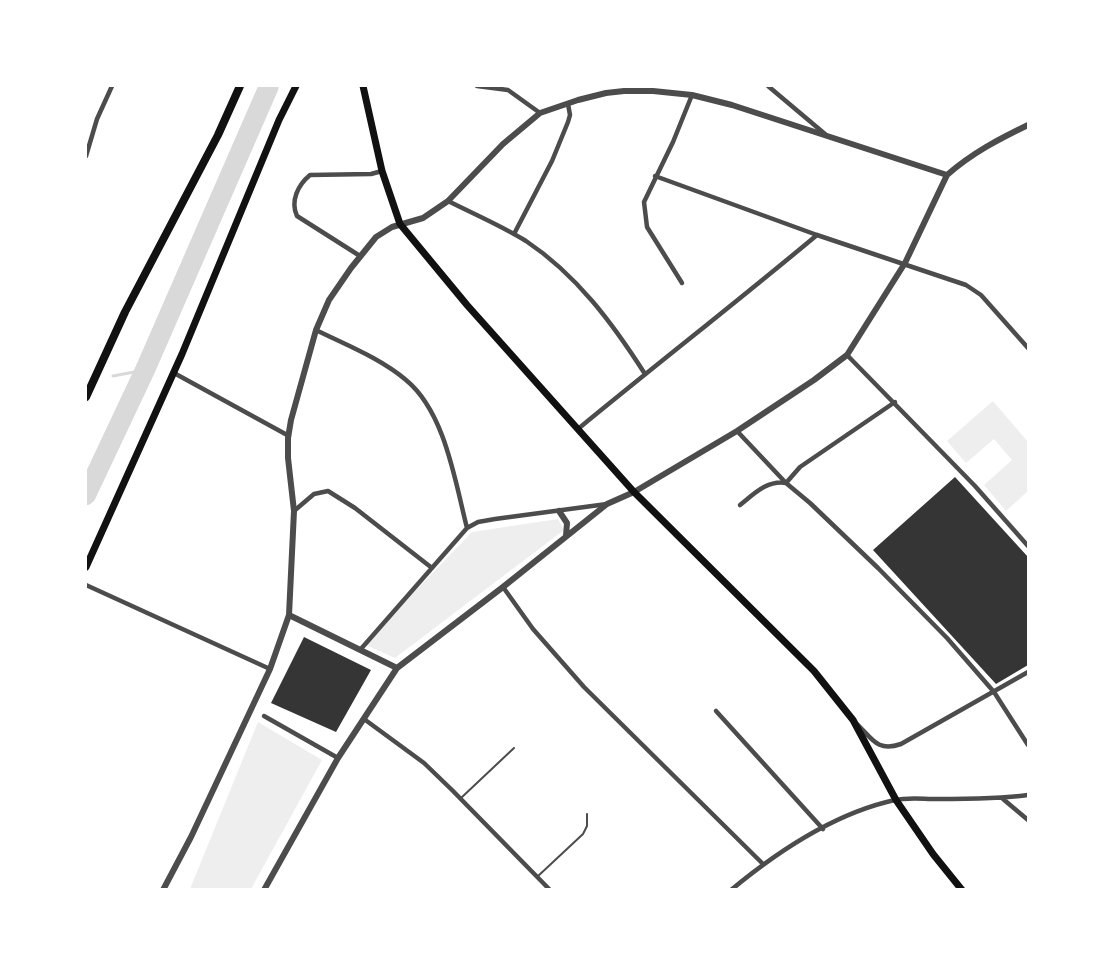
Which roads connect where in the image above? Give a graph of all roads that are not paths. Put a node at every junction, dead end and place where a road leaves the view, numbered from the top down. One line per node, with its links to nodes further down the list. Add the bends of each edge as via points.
1 (112, 86): 14 (street)
2 (240, 86): 30 (main road)
3 (296, 86): 28 (main road)
4 (363, 86): 15 (main road)
5 (477, 86): 11 (street, via 508,90)
6 (632, 86): 8 (street)
7 (768, 86): 13 (street)
8 (624, 91): 9 (street); 10 (street)
9 (692, 95): 13 (street); 17 (street)
10 (568, 104): 11 (street); 20 (street, via 570,115 552,161)
11 (540, 113): 18 (street, via 503,144)
12 (1029, 125): 16 (street, via 992,143)
13 (826, 135): 16 (street)
14 (86, 156)
15 (382, 171): 19 (main road); 22 (street, via 310,175 295,199 293,208 297,216)
16 (947, 175): 23 (street)
17 (655, 176): 21 (street); 24 (street, via 644,202 647,227)
18 (448, 201): 19 (street, via 423,218); 20 (street)
19 (400, 224): 22 (street, via 383,231); 32 (main road, via 466,305)
20 (514, 234): 29 (street, via 588,296)
21 (817, 235): 23 (street); 29 (street)
22 (360, 256): 25 (street, via 329,300)
23 (905, 263): 26 (street, via 966,285 981,295); 27 (street)
24 (682, 283)
25 (316, 330): 34 (street); 41 (street, via 384,365 421,396 441,433)
26 (1029, 348)
27 (847, 355): 31 (street); 33 (street)
28 (174, 373): 34 (street); 44 (main road)
29 (645, 374): 32 (street)
30 (86, 397)
31 (895, 402): 35 (street, via 800,467); 43 (street)
32 (578, 429): 36 (main road)
33 (737, 431): 35 (street); 36 (street)
34 (288, 436): 39 (street)
35 (786, 483): 38 (street, via 766,485); 53 (street, via 879,568)
36 (634, 492): 37 (street); 57 (main road, via 814,671)
37 (607, 504): 40 (street); 42 (street)
38 (740, 505)
39 (294, 510): 45 (street, via 314,494 328,491); 48 (street)
40 (559, 510): 41 (street, via 486,521); 42 (street, via 567,523)
41 (467, 528): 45 (street)
42 (566, 536): 47 (street)
43 (1029, 546)
44 (86, 567)
45 (432, 568): 49 (street)
46 (86, 585): 51 (street)
47 (503, 587): 50 (street); 68 (street, via 533,629 584,687)
48 (289, 615): 49 (street); 51 (street)
49 (360, 650): 50 (street)
50 (397, 668): 56 (street)
51 (270, 669): 70 (street)
52 (1029, 672): 53 (street)
53 (994, 693): 57 (street, via 892,747 879,746); 58 (street)
54 (716, 711): 67 (street)
55 (264, 716): 60 (street)
56 (364, 719): 60 (street); 62 (street, via 424,763)
57 (853, 720): 64 (main road)
58 (1029, 745)
59 (514, 748): 62 (lane)
60 (338, 758): 71 (street)
61 (1029, 795): 63 (street)
62 (460, 798): 69 (street)
63 (1002, 798): 64 (street); 66 (street)
64 (896, 800): 67 (street, via 852,814); 74 (main road)
65 (587, 814): 69 (lane, via 583,834)
66 (1029, 820)
67 (823, 829): 68 (street)
68 (763, 864): 73 (street)
69 (537, 877): 72 (street)
70 (163, 890)
71 (264, 890)
72 (550, 890)
73 (731, 890)
74 (962, 890)

